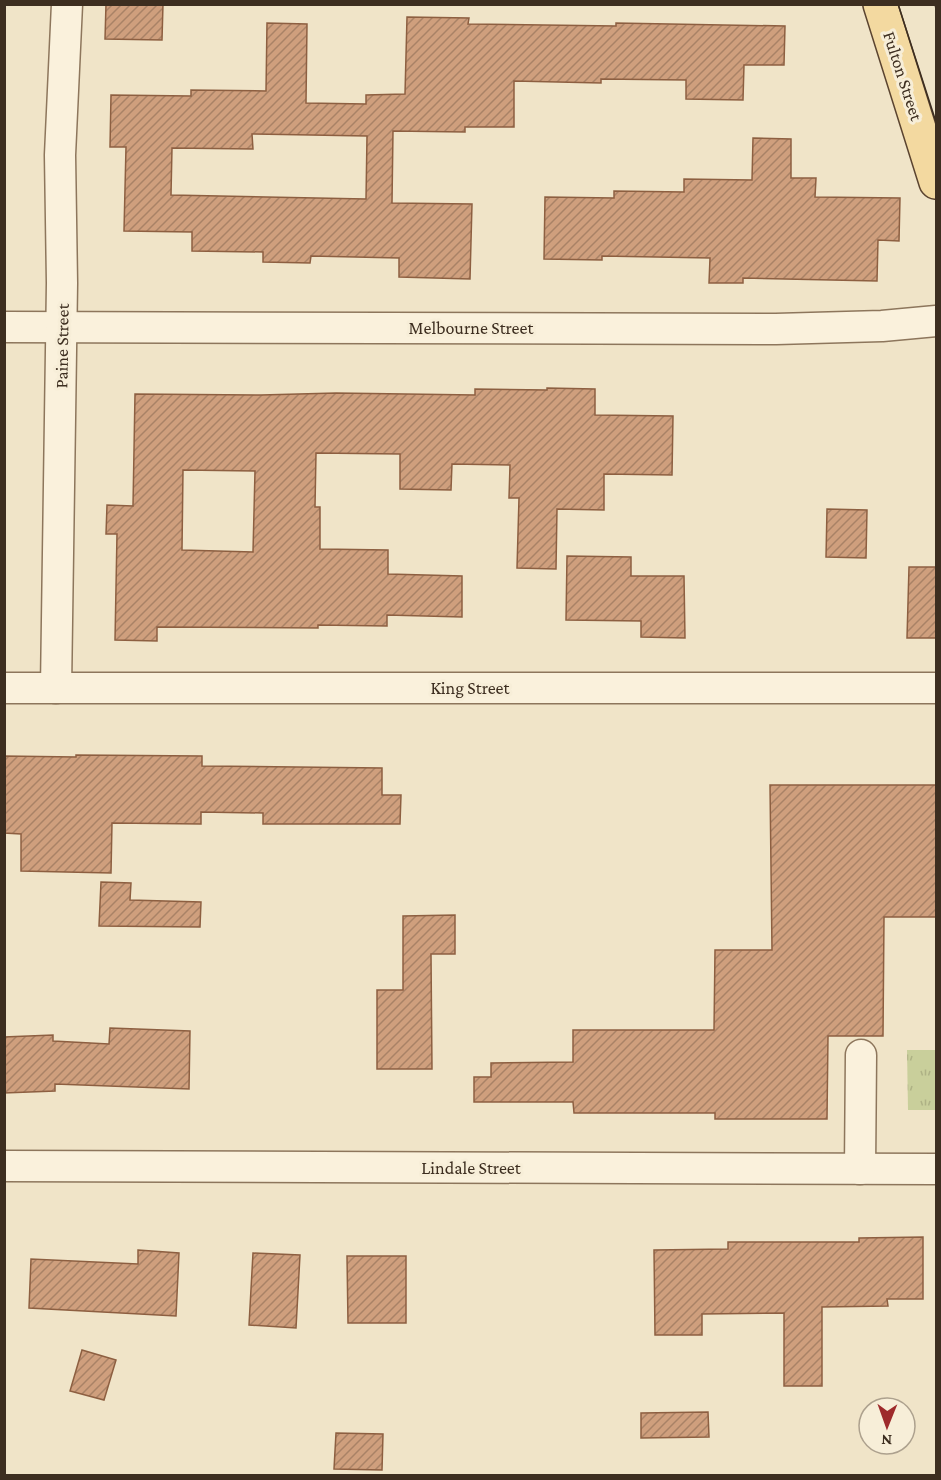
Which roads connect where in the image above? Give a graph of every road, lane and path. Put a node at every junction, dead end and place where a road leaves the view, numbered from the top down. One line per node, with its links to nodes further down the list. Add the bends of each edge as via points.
1 (67, 4): 6 (street, Paine Street, via 60,155)
2 (880, 4): 3 (main road, Fulton Street)
3 (936, 182)
4 (936, 321): 6 (street, Melbourne Street, via 776,329)
5 (4, 327): 6 (street, Melbourne Street)
6 (62, 328): 8 (street, Paine Street)
7 (4, 688): 8 (street, King Street)
8 (56, 688): 9 (street, King Street)
9 (936, 688)
10 (861, 1054): 12 (street)
11 (4, 1166): 12 (street, Lindale Street)
12 (860, 1169): 13 (street, Lindale Street)
13 (936, 1170)

